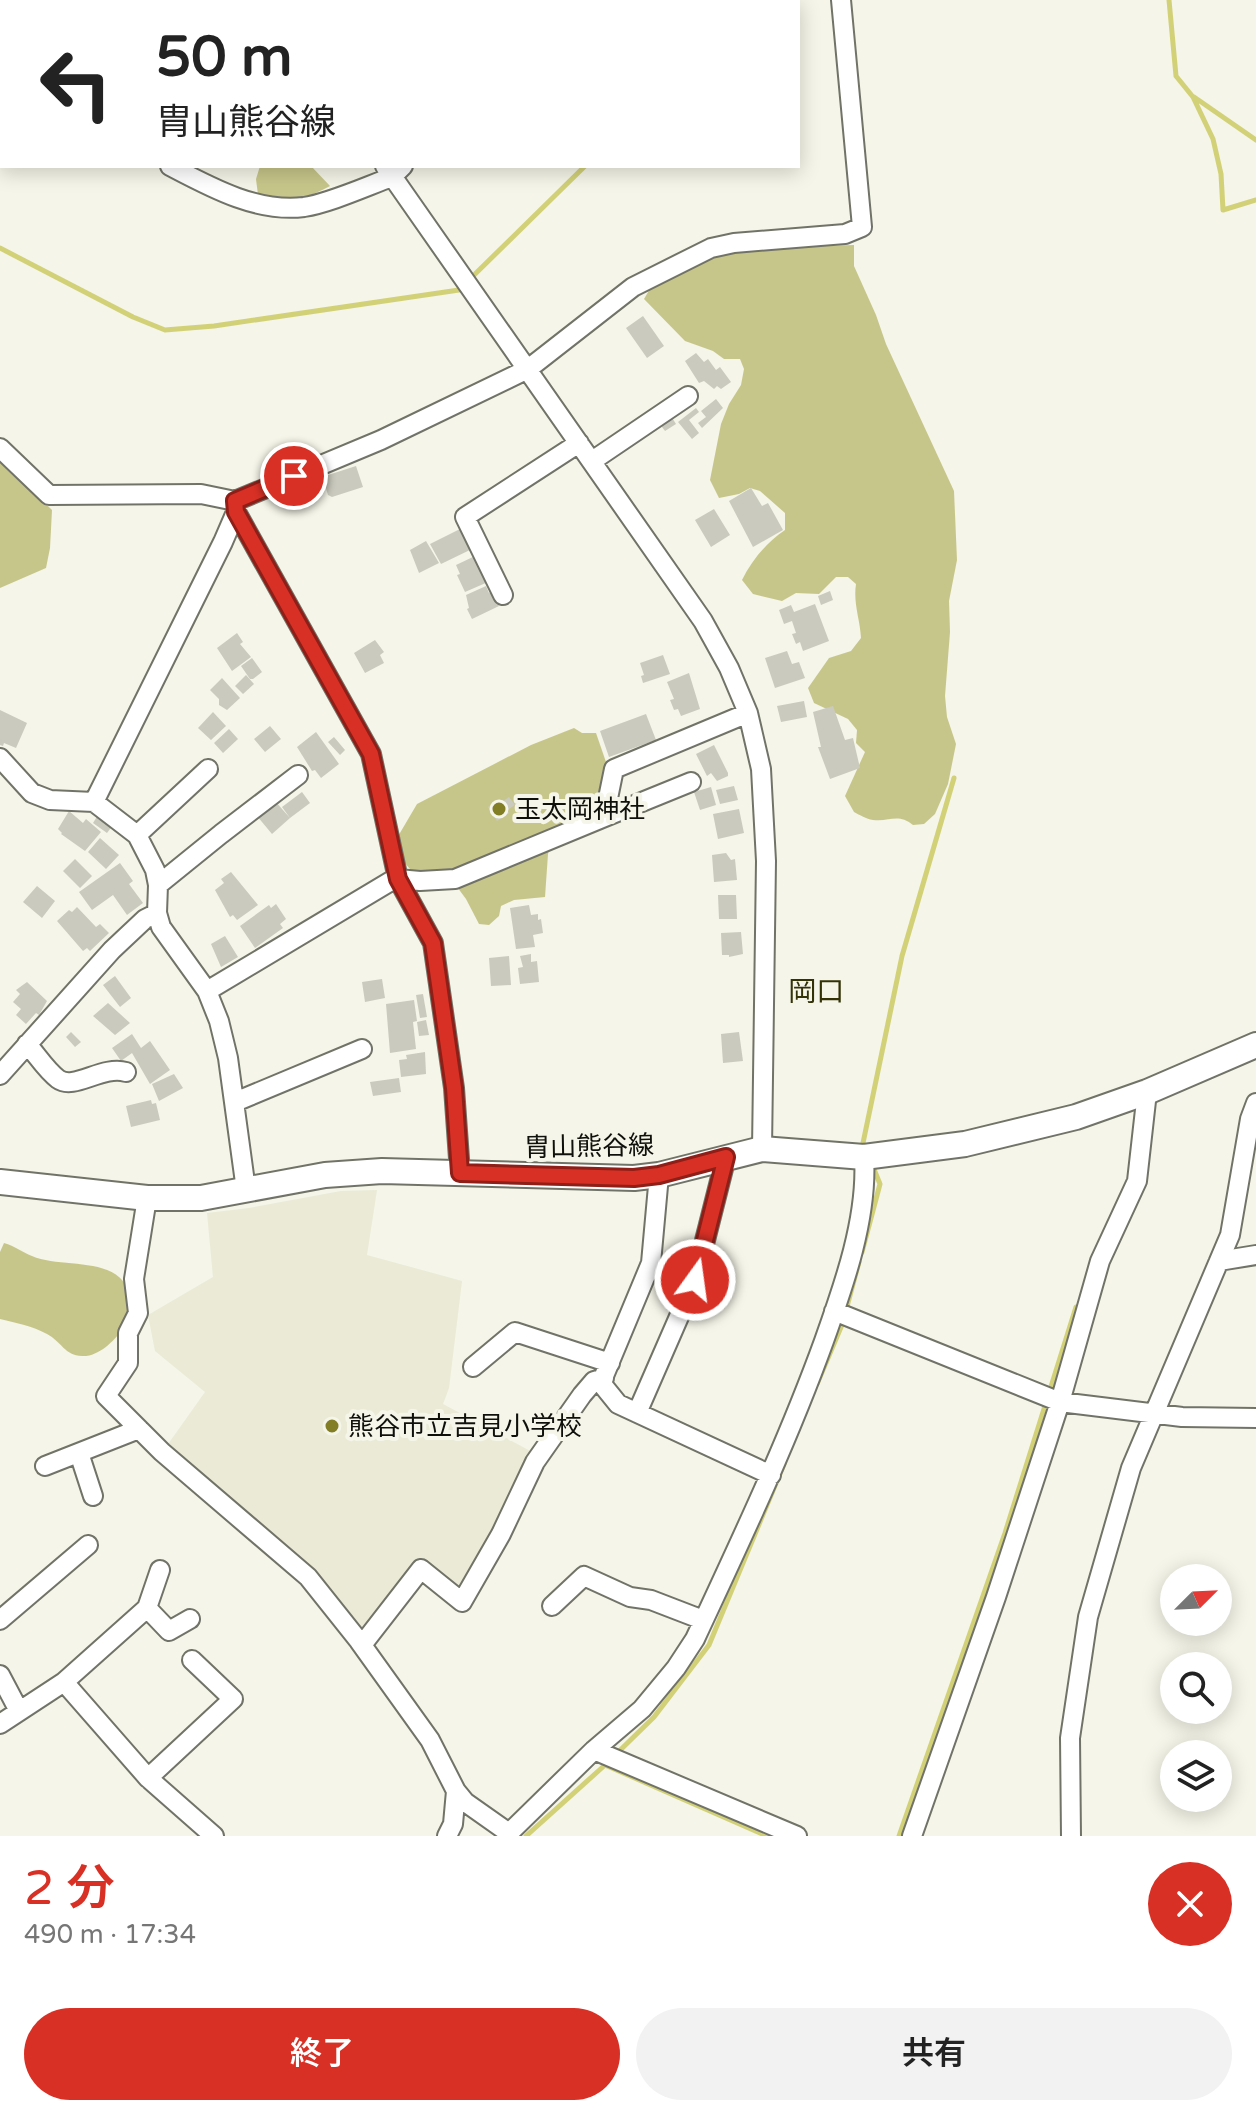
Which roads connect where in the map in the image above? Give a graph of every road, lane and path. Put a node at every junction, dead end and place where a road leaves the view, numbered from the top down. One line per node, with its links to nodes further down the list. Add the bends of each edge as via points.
1 (841, 0): 4 (street, via 862,227 845,234 711,248 633,287)
2 (174, 168): 3 (street, via 257,205 304,207)
3 (393, 170): 4 (street)
4 (528, 369): 6 (street); 9 (street)
5 (688, 396): 8 (street)
6 (579, 443): 8 (street); 10 (street, via 465,517)
7 (0, 448): 9 (street, via 49,495 201,494)
8 (592, 461): 11 (street, via 703,621)
9 (235, 506): 16 (street, via 223,542); 19 (street, via 371,754)
10 (503, 595)
11 (748, 713): 17 (street, via 614,769); 31 (street, via 761,769 766,861)
12 (0, 758): 16 (street, via 32,793 50,800)
13 (208, 769): 18 (street)
14 (298, 775): 20 (street)
15 (691, 782): 17 (street)
16 (94, 802): 18 (street)
17 (600, 819): 19 (street, via 455,879)
18 (137, 835): 20 (street)
19 (398, 879): 22 (street); 34 (street, via 433,943)
20 (158, 885): 21 (street)
21 (157, 913): 22 (street, via 161,927); 23 (street, via 112,950)
22 (207, 991): 29 (street)
23 (27, 1044): 26 (street, via 66,1083 116,1069); 27 (street)
24 (1256, 1045): 28 (main road, 胄山熊谷線)
25 (362, 1049): 29 (street)
26 (126, 1072)
27 (0, 1075)
28 (1147, 1092): 33 (main road, 胄山熊谷線, via 1076,1117 965,1144); 44 (street, via 1137,1181 1100,1261)
29 (235, 1102): 37 (street)
30 (1256, 1103): 40 (street, via 1230,1235)
31 (762, 1149): 32 (main road, 胄山熊谷線); 33 (main road, 胄山熊谷線)
32 (726, 1157): 35 (main road, 胄山熊谷線); 45 (street, via 695,1280)
33 (870, 1157): 41 (street)
34 (460, 1173): 35 (main road, 胄山熊谷線); 37 (main road, 胄山熊谷線, via 350,1172)
35 (659, 1175): 43 (street, via 651,1263)
36 (0, 1182): 38 (main road, 胄山熊谷線)
37 (246, 1190): 38 (main road, 胄山熊谷線, via 201,1198)
38 (147, 1198): 48 (street, via 134,1279 138,1313 128,1333 128,1363 106,1396)
39 (1256, 1255): 40 (street)
40 (1219, 1261): 46 (street)
41 (834, 1311): 44 (street); 51 (street)
42 (473, 1367): 43 (street, via 515,1332)
43 (607, 1370): 45 (street, via 601,1383 618,1404); 60 (street, via 582,1395 535,1462 462,1602 421,1569)
44 (1060, 1402): 46 (street); 73 (street)
45 (637, 1413): 51 (street)
46 (1153, 1414): 47 (street); 74 (street, via 1131,1468 1088,1617 1070,1738)
47 (1256, 1418)
48 (139, 1429): 49 (street); 60 (street, via 308,1577)
49 (79, 1453): 50 (street); 52 (street)
50 (45, 1466)
51 (771, 1475): 59 (street)
52 (93, 1496)
53 (88, 1545): 58 (street)
54 (160, 1570): 56 (street)
55 (552, 1606): 59 (street, via 584,1576)
56 (147, 1608): 57 (street, via 169,1631); 63 (street)
57 (190, 1619)
58 (0, 1620)
59 (703, 1620): 66 (street, via 676,1668 642,1709)
60 (362, 1645): 68 (street, via 430,1740)
61 (192, 1660): 67 (street, via 233,1699)
62 (0, 1675): 64 (street)
63 (64, 1682): 64 (street); 67 (street)
64 (19, 1711): 65 (street)
65 (0, 1724)
66 (594, 1750): 69 (street); 72 (street)
67 (148, 1778): 70 (street)
68 (456, 1791): 69 (street); 71 (street)
69 (507, 1834)
70 (214, 1836)
71 (447, 1836)
72 (797, 1836)
73 (912, 1836)
74 (1071, 1836)

